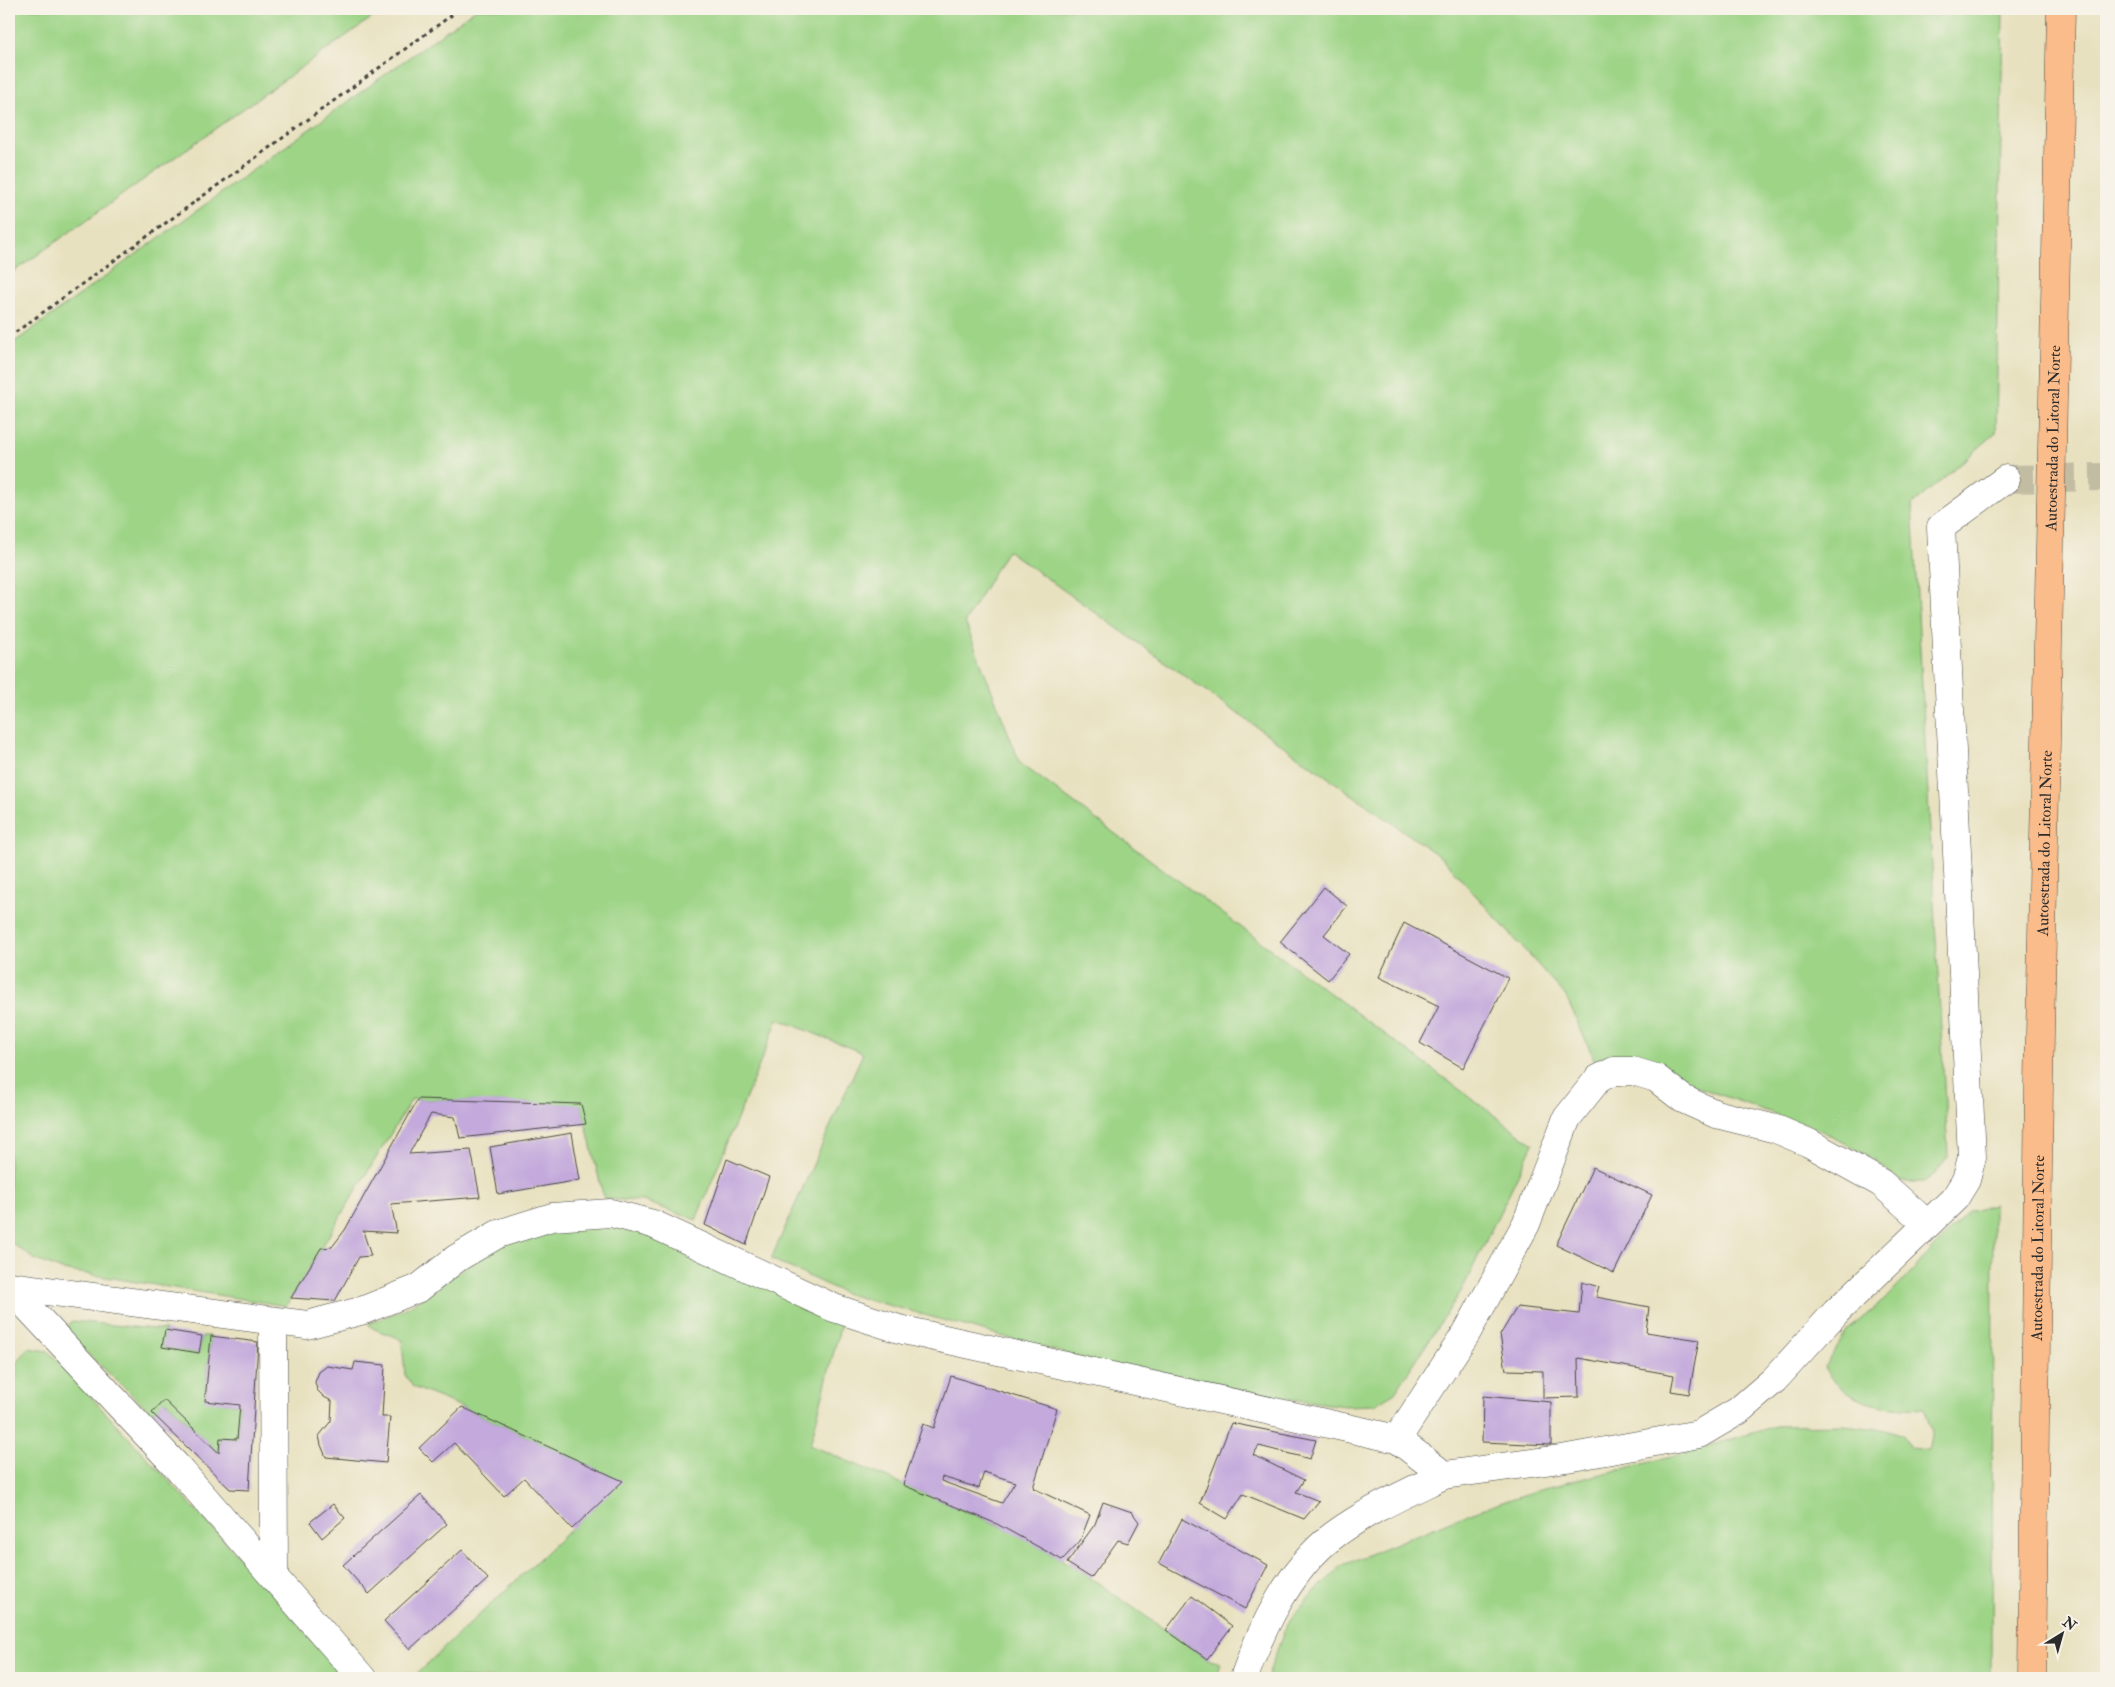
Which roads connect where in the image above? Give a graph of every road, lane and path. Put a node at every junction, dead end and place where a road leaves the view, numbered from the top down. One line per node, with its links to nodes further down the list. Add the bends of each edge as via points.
1 (460, 9): 3 (path)
2 (2061, 9): 13 (highway, Autoestrada do Litoral Norte, via 2039,1073)
3 (9, 337)
4 (2006, 480): 5 (street, via 1941,526 1972,1157 1966,1180 1955,1198)
5 (1927, 1224): 8 (street, via 1881,1183 1809,1143 1776,1129 1716,1114 1683,1099 1656,1078 1633,1070 1614,1071 1598,1079 1567,1118 1526,1224 1467,1332); 9 (street, via 1836,1312 1774,1380 1738,1411 1699,1434 1567,1458)
6 (9, 1286): 7 (street); 10 (street)
7 (273, 1321): 8 (street, via 307,1325 364,1310 419,1288 457,1258 498,1234 552,1217 610,1213 653,1224 834,1308 899,1329); 10 (street)
8 (1396, 1439): 9 (street)
9 (1444, 1475): 12 (street, via 1368,1512 1333,1536 1311,1557 1278,1600)
10 (274, 1575): 11 (street)
11 (362, 1678)
12 (1244, 1678)
13 (2032, 1678)

